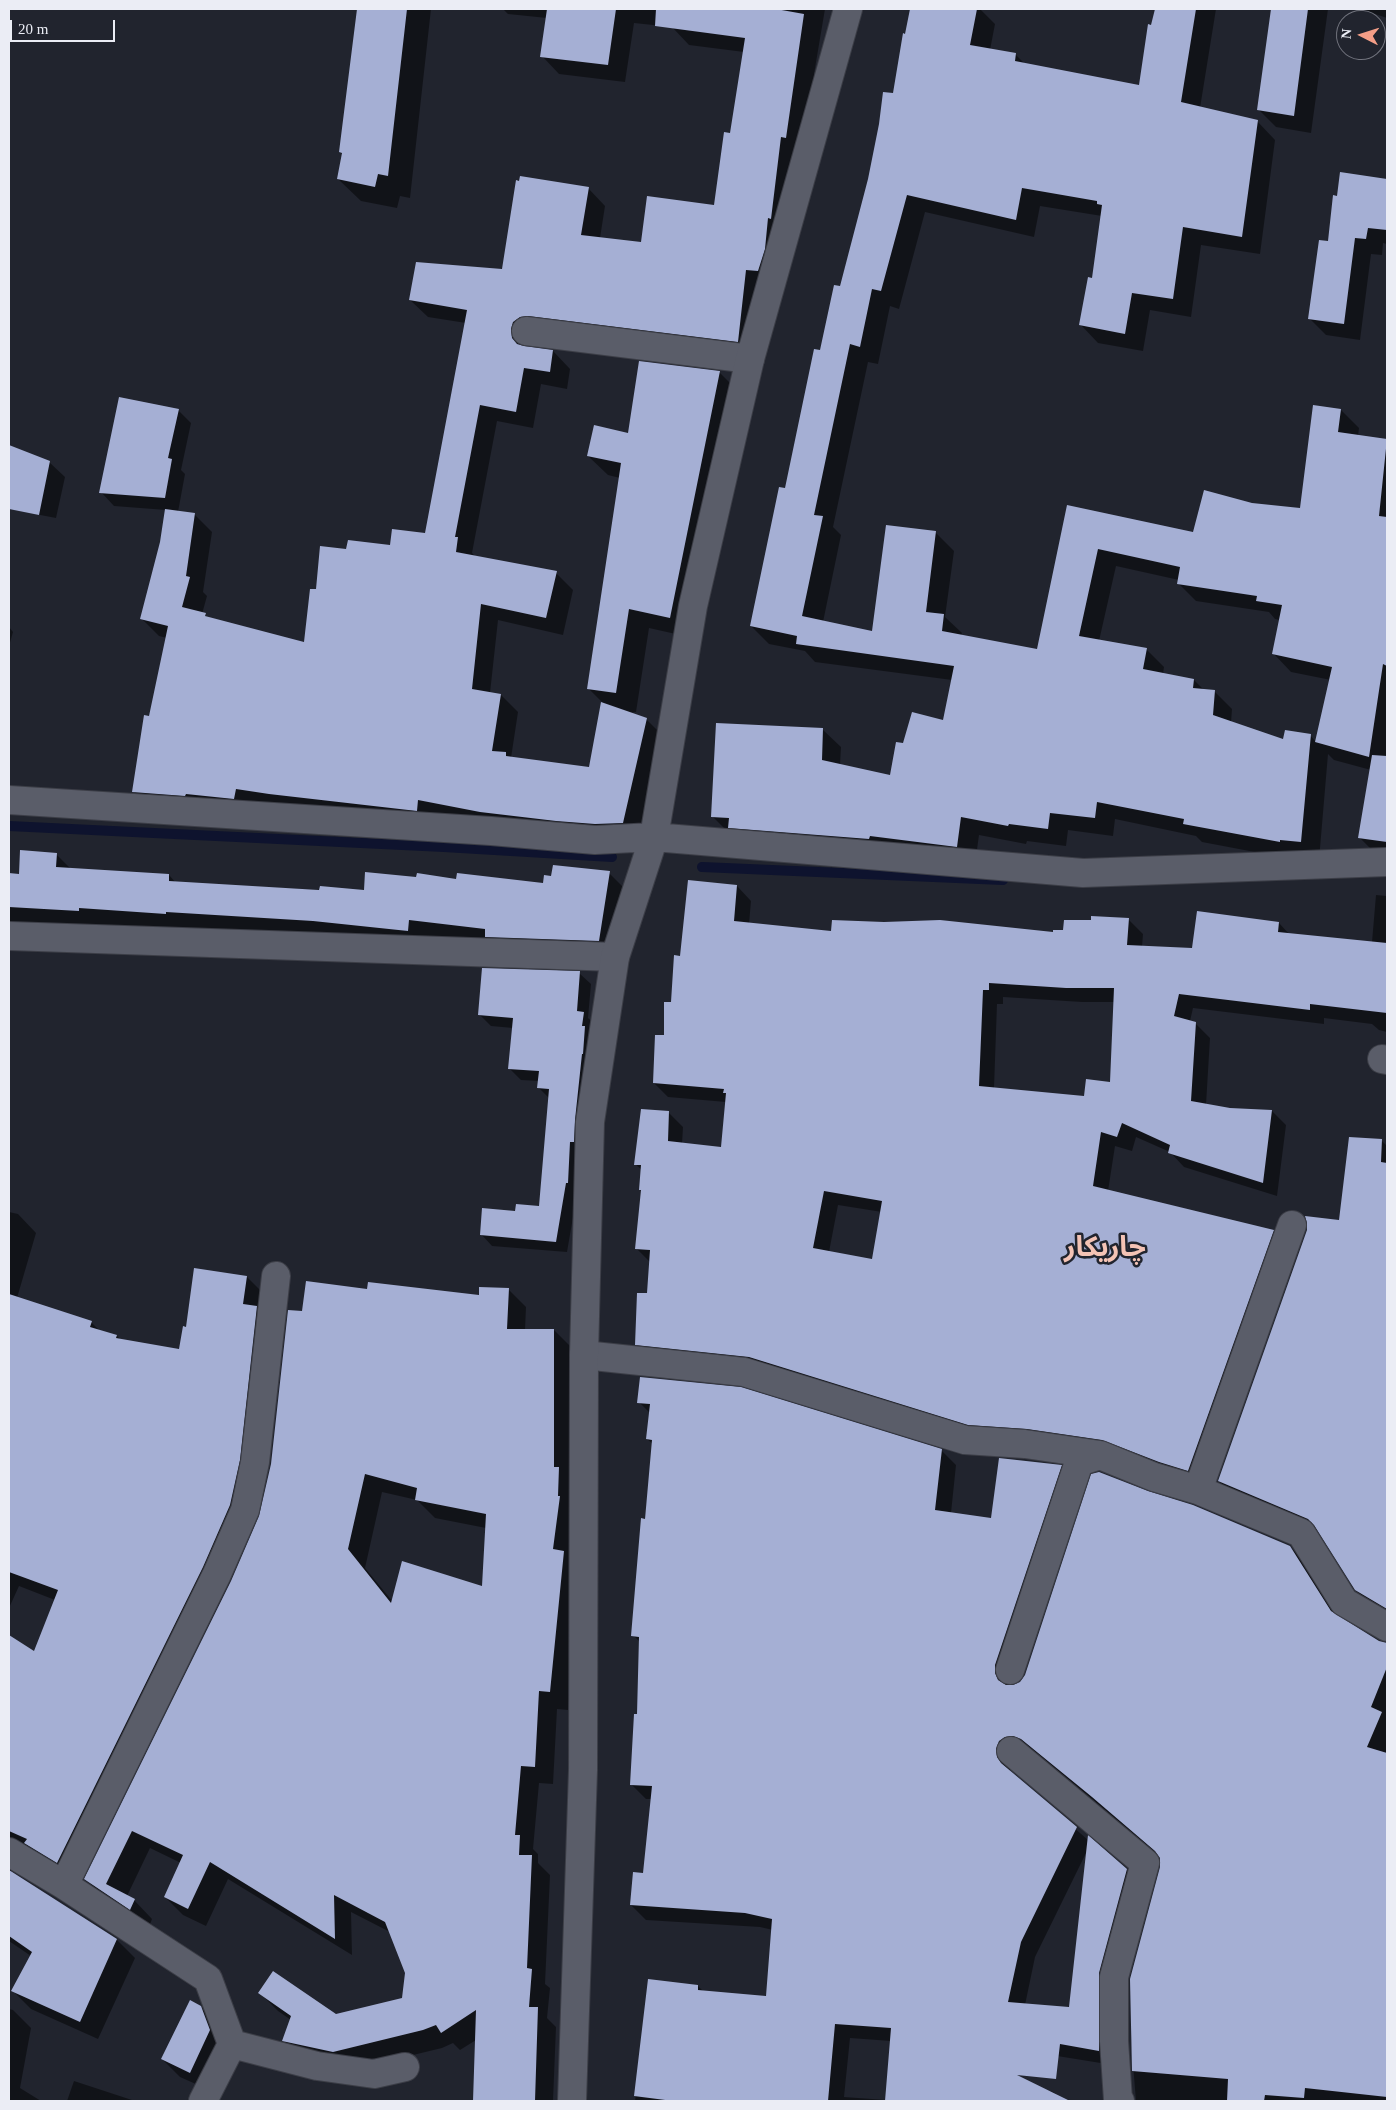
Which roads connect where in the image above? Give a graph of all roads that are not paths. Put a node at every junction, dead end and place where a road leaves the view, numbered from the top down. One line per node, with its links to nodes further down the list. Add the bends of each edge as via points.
1 (848, 9): 3 (street)
2 (526, 331): 3 (street)
3 (750, 359): 5 (street, via 693,606)
4 (9, 800): 5 (street, via 595,840)
5 (654, 836): 6 (street, via 1083,873); 8 (street)
6 (1387, 862)
7 (9, 936): 8 (street)
8 (615, 957): 11 (street, via 590,1122)
9 (1292, 1225): 13 (street)
10 (276, 1276): 18 (street, via 255,1462 245,1510 217,1574)
11 (584, 1355): 12 (street, via 744,1372 964,1440 1025,1444); 22 (street, via 583,1770)
12 (1100, 1455): 13 (street); 15 (street, via 1079,1462)
13 (1198, 1490): 14 (street, via 1301,1534 1344,1602)
14 (1387, 1627)
15 (1010, 1670)
16 (1011, 1751): 23 (street, via 1145,1863 1114,1977 1114,2040)
17 (9, 1852): 18 (street)
18 (64, 1885): 19 (street, via 208,1980)
19 (232, 2044): 20 (street, via 317,2066 374,2074); 21 (street)
20 (405, 2067)
21 (203, 2101)
22 (572, 2101)
23 (1120, 2101)

